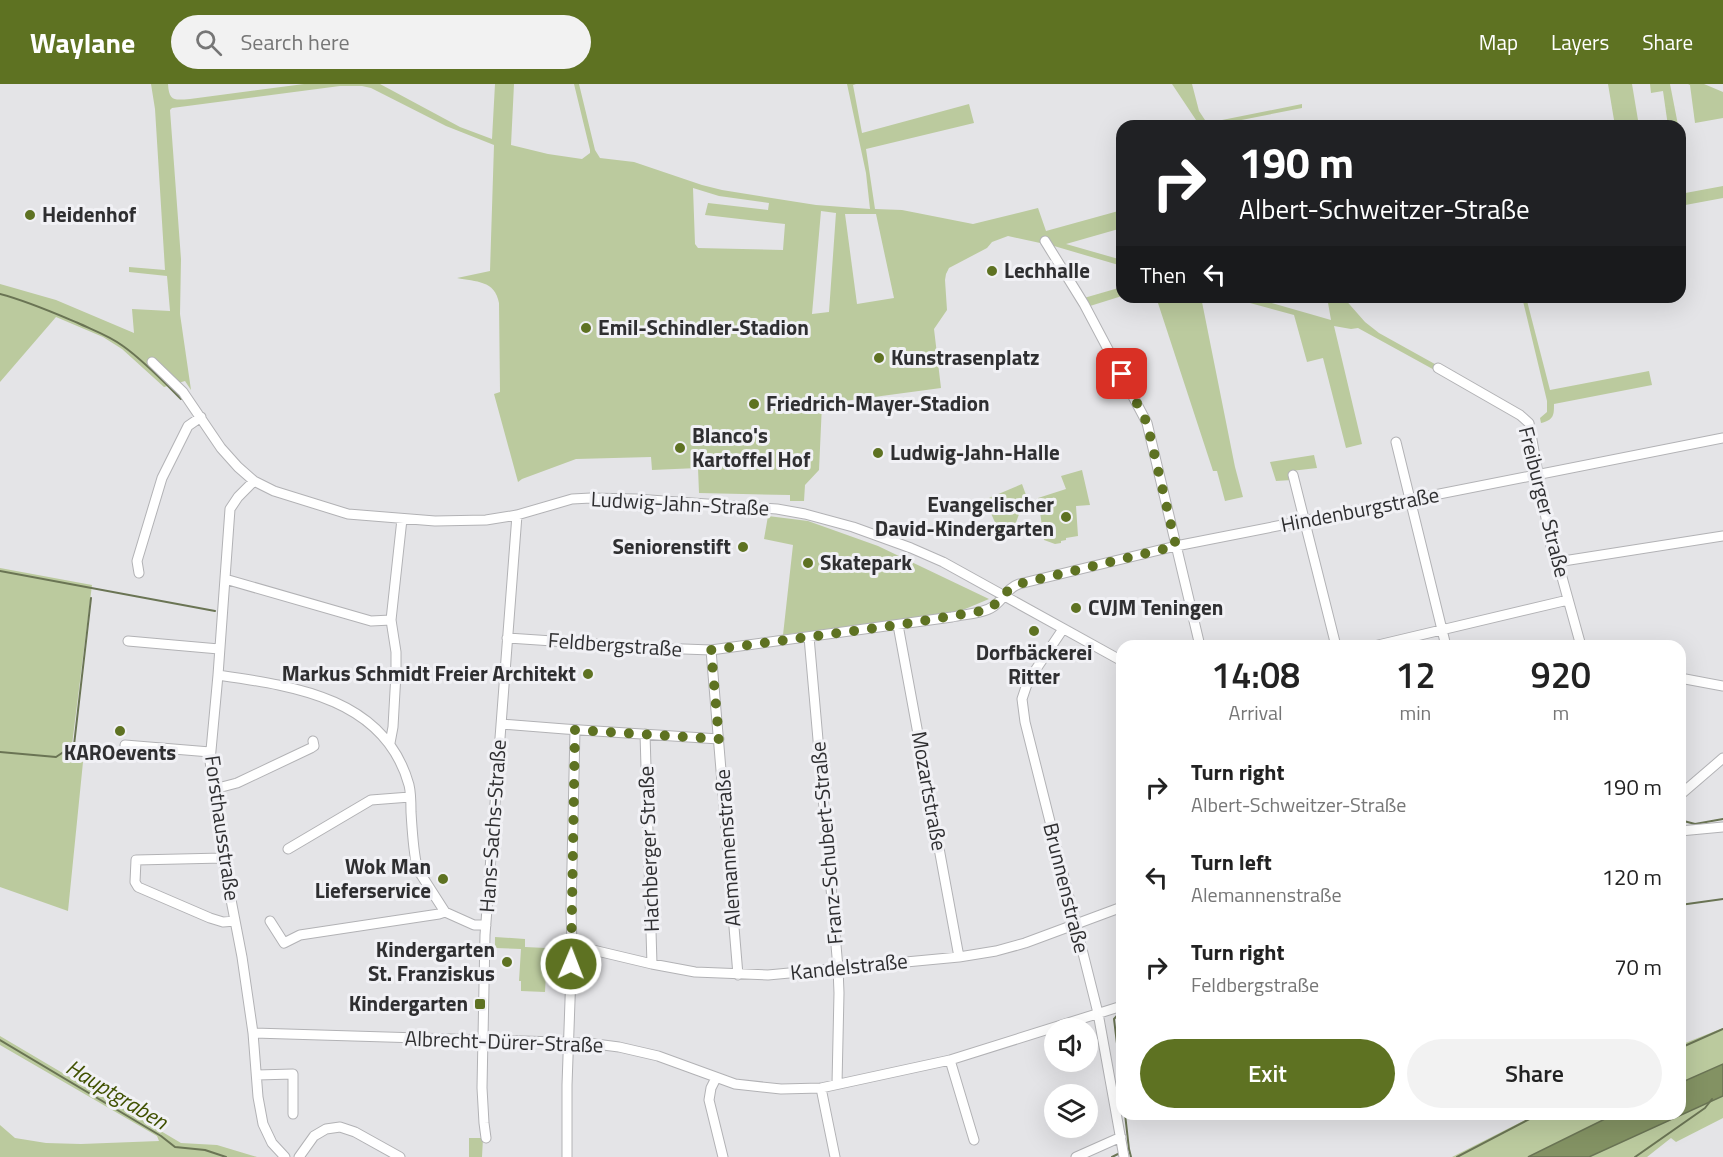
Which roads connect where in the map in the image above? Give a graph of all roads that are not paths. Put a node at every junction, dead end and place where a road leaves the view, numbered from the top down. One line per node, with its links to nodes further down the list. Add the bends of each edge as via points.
1 (1045, 241): 15 (street, via 1084,304 1147,423)
2 (152, 362): 4 (street, Ludwig-Jahn-Straße, via 183,392)
3 (1438, 368): 8 (street, Freiburger Straße, via 1529,423)
4 (201, 417): 9 (street, Ludwig-Jahn-Straße, via 222,448); 17 (street, via 188,426 162,478 137,561)
5 (1723, 438): 8 (street, Hindenburgstraße)
6 (1396, 442): 10 (street)
7 (1293, 475): 13 (street)
8 (1538, 475): 10 (street, Hindenburgstraße); 16 (street, Freiburger Straße)
9 (254, 481): 12 (street, Ludwig-Jahn-Straße, via 348,514); 18 (street, Forsthausstraße, via 230,509)
10 (1411, 500): 13 (street, Hindenburgstraße); 24 (street)
11 (517, 515): 12 (street, Ludwig-Jahn-Straße, via 476,520); 19 (street, Ludwig-Jahn-Straße, via 572,499 591,498 777,509 853,527 911,548); 25 (street, Hans-Sachs-Straße)
12 (402, 519): 21 (street)
13 (1306, 521): 15 (street, Hindenburgstraße); 28 (street)
14 (1723, 536): 16 (street)
15 (1176, 546): 19 (street, Hindenburgstraße, via 1019,584); 27 (street)
16 (1557, 562): 20 (street, Freiburger Straße)
17 (140, 573)
18 (225, 579): 21 (street, via 371,621); 33 (street, Forsthausstraße)
19 (1003, 596): 22 (street, Feldbergstraße, via 987,610); 23 (street, Ludwig-Jahn-Straße)
20 (1568, 600): 24 (street); 31 (street, Freiburger Straße)
21 (391, 620): 44 (street, via 396,673)
22 (898, 625): 26 (street, Feldbergstraße); 62 (street, Mozartstraße)
23 (1063, 629): 35 (street, Ludwig-Jahn-Straße); 59 (street, Brunnenstraße, via 1028,681 1022,699)
24 (1443, 631): 29 (street); 30 (street)
25 (507, 638): 34 (street, Feldbergstraße); 39 (street, Hans-Sachs-Straße)
26 (809, 638): 34 (street, Feldbergstraße); 64 (street, Franz-Schubert-Straße)
27 (1199, 640)
28 (1335, 640)
29 (1402, 640)
30 (1445, 640)
31 (1579, 640)
32 (128, 641): 33 (street)
33 (219, 649): 36 (street, Forsthausstraße)
34 (711, 650): 42 (street, Alemannenstraße)
35 (1116, 659)
36 (218, 675): 44 (street, via 317,695 368,721); 46 (street, Forsthausstraße)
37 (1686, 679): 38 (street)
38 (1723, 686)
39 (501, 723): 40 (street); 60 (street, Hans-Sachs-Straße)
40 (575, 730): 41 (street); 61 (street)
41 (645, 734): 42 (street); 63 (street, Hachberger Straße)
42 (719, 739): 65 (street, Alemannenstraße)
43 (314, 741): 48 (street, via 311,748 237,783)
44 (390, 743): 50 (street, via 404,771)
45 (125, 746): 46 (street)
46 (210, 752): 48 (street, Forsthausstraße)
47 (1723, 758): 49 (street)
48 (214, 789): 54 (street, Forsthausstraße)
49 (1686, 790)
50 (410, 798): 53 (street, via 371,800); 56 (street, via 416,862)
51 (1723, 827): 52 (street)
52 (1686, 830)
53 (288, 849)
54 (224, 858): 57 (street, Forsthausstraße); 57 (street, via 136,860 135,882 138,887 210,918)
55 (1116, 909): 59 (street, Kandelstraße)
56 (445, 912): 58 (street, via 300,935 284,943); 60 (street, via 474,925)
57 (235, 921): 68 (street, Forsthausstraße)
58 (270, 921)
59 (1075, 924): 62 (street, Kandelstraße, via 1025,943); 67 (street, Brunnenstraße)
60 (486, 925): 69 (street, Hans-Sachs-Straße)
61 (572, 945): 63 (street, Kandelstraße); 70 (street)
62 (959, 957): 64 (street, Kandelstraße)
63 (652, 964): 65 (street, Kandelstraße)
64 (838, 968): 65 (street, Kandelstraße); 74 (street, Franz-Schubert-Straße)
65 (738, 975)
66 (1116, 1008): 67 (street, Albrecht-Dürer-Straße)
67 (1098, 1013): 71 (street, Albrecht-Dürer-Straße); 77 (street, Brunnenstraße)
68 (254, 1033): 69 (street, Albrecht-Dürer-Straße); 72 (street, Forsthausstraße)
69 (483, 1039): 70 (street, Albrecht-Dürer-Straße); 79 (street, Hans-Sachs-Straße)
70 (568, 1042): 73 (street, Albrecht-Dürer-Straße, via 588,1042 658,1056); 85 (street)
71 (950, 1060): 74 (street, Albrecht-Dürer-Straße); 80 (street)
72 (257, 1075): 76 (street, via 293,1074); 82 (street, Forsthausstraße, via 263,1124)
73 (716, 1078): 75 (street, Albrecht-Dürer-Straße, via 781,1089); 86 (street, via 709,1100)
74 (837, 1084): 75 (street, Albrecht-Dürer-Straße)
75 (821, 1088): 87 (street)
76 (293, 1114)
77 (1116, 1114)
78 (1117, 1120): 81 (street, Brunnenstraße)
79 (486, 1138)
80 (974, 1140)
81 (1122, 1147): 88 (street)
82 (283, 1155)
83 (299, 1157): 84 (street, via 314,1136 340,1127)
84 (400, 1157)
85 (567, 1157)
86 (723, 1157)
87 (835, 1157)
88 (1076, 1157)

